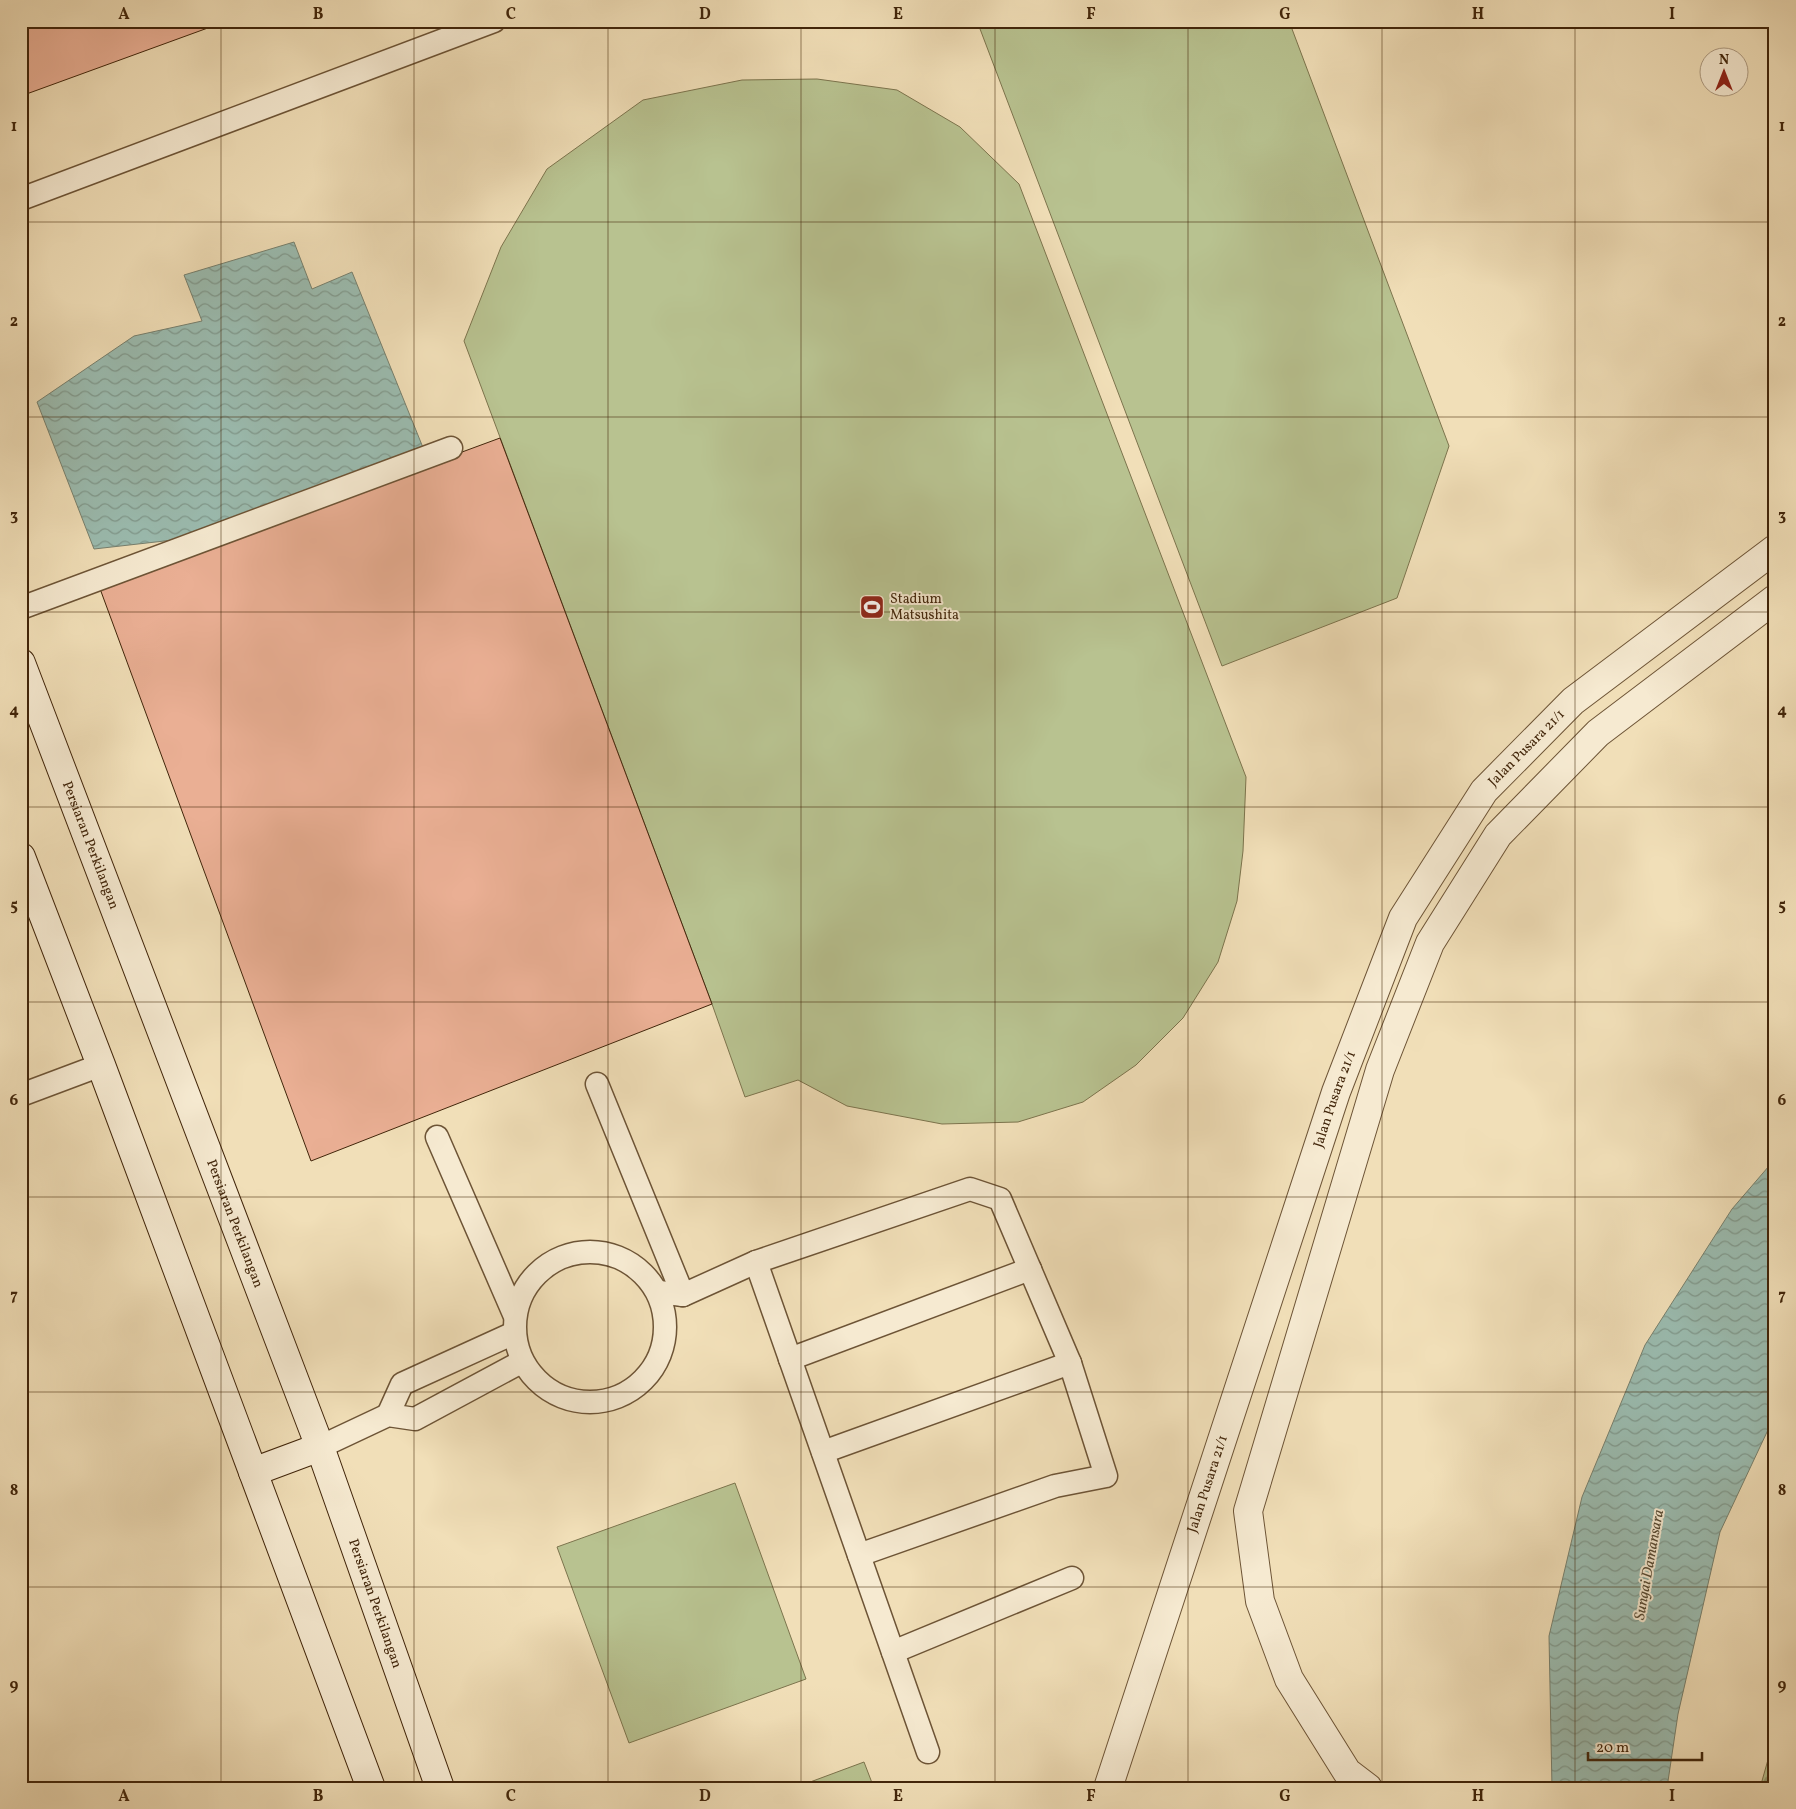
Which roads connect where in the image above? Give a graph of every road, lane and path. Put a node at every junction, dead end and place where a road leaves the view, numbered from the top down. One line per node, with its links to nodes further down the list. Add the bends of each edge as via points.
1 (494, 21): 2 (lane)
2 (21, 199)
3 (451, 448): 6 (lane)
4 (1775, 549): 32 (street, Jalan Pusara 21/1, via 1573,701 1484,791 1403,918 1336,1092)
5 (1775, 599): 29 (street, via 1598,733 1498,835 1430,943 1380,1070 1248,1512 1260,1601 1289,1679)
6 (21, 608)
7 (21, 663): 22 (street, Persiaran Perkilangan)
8 (21, 857): 9 (street)
9 (100, 1065): 11 (lane); 24 (street)
10 (597, 1084): 16 (lane)
11 (21, 1095)
12 (437, 1137): 17 (lane)
13 (756, 1262): 14 (lane, via 970,1189 1000,1199); 16 (lane); 18 (lane)
14 (1030, 1269): 18 (lane); 20 (lane)
15 (659, 1292): 16 (lane); 17 (lane, via 625,1258 578,1250 535,1272); 19 (lane, via 667,1339 645,1381 602,1403 555,1395)
16 (683, 1295)
17 (514, 1323): 19 (lane); 21 (lane, via 402,1384)
18 (790, 1358): 23 (lane)
19 (521, 1362): 21 (lane, via 415,1418)
20 (1070, 1363): 23 (lane); 25 (lane, via 1106,1476 1055,1486)
21 (388, 1415): 22 (lane)
22 (320, 1447): 24 (street); 31 (street, Persiaran Perkilangan)
23 (823, 1452): 25 (lane)
24 (253, 1472): 30 (street)
25 (859, 1555): 27 (lane)
26 (1072, 1578): 27 (lane)
27 (893, 1652): 28 (lane)
28 (928, 1752)
29 (1357, 1780)
30 (371, 1788)
31 (440, 1788)
32 (1108, 1788)

